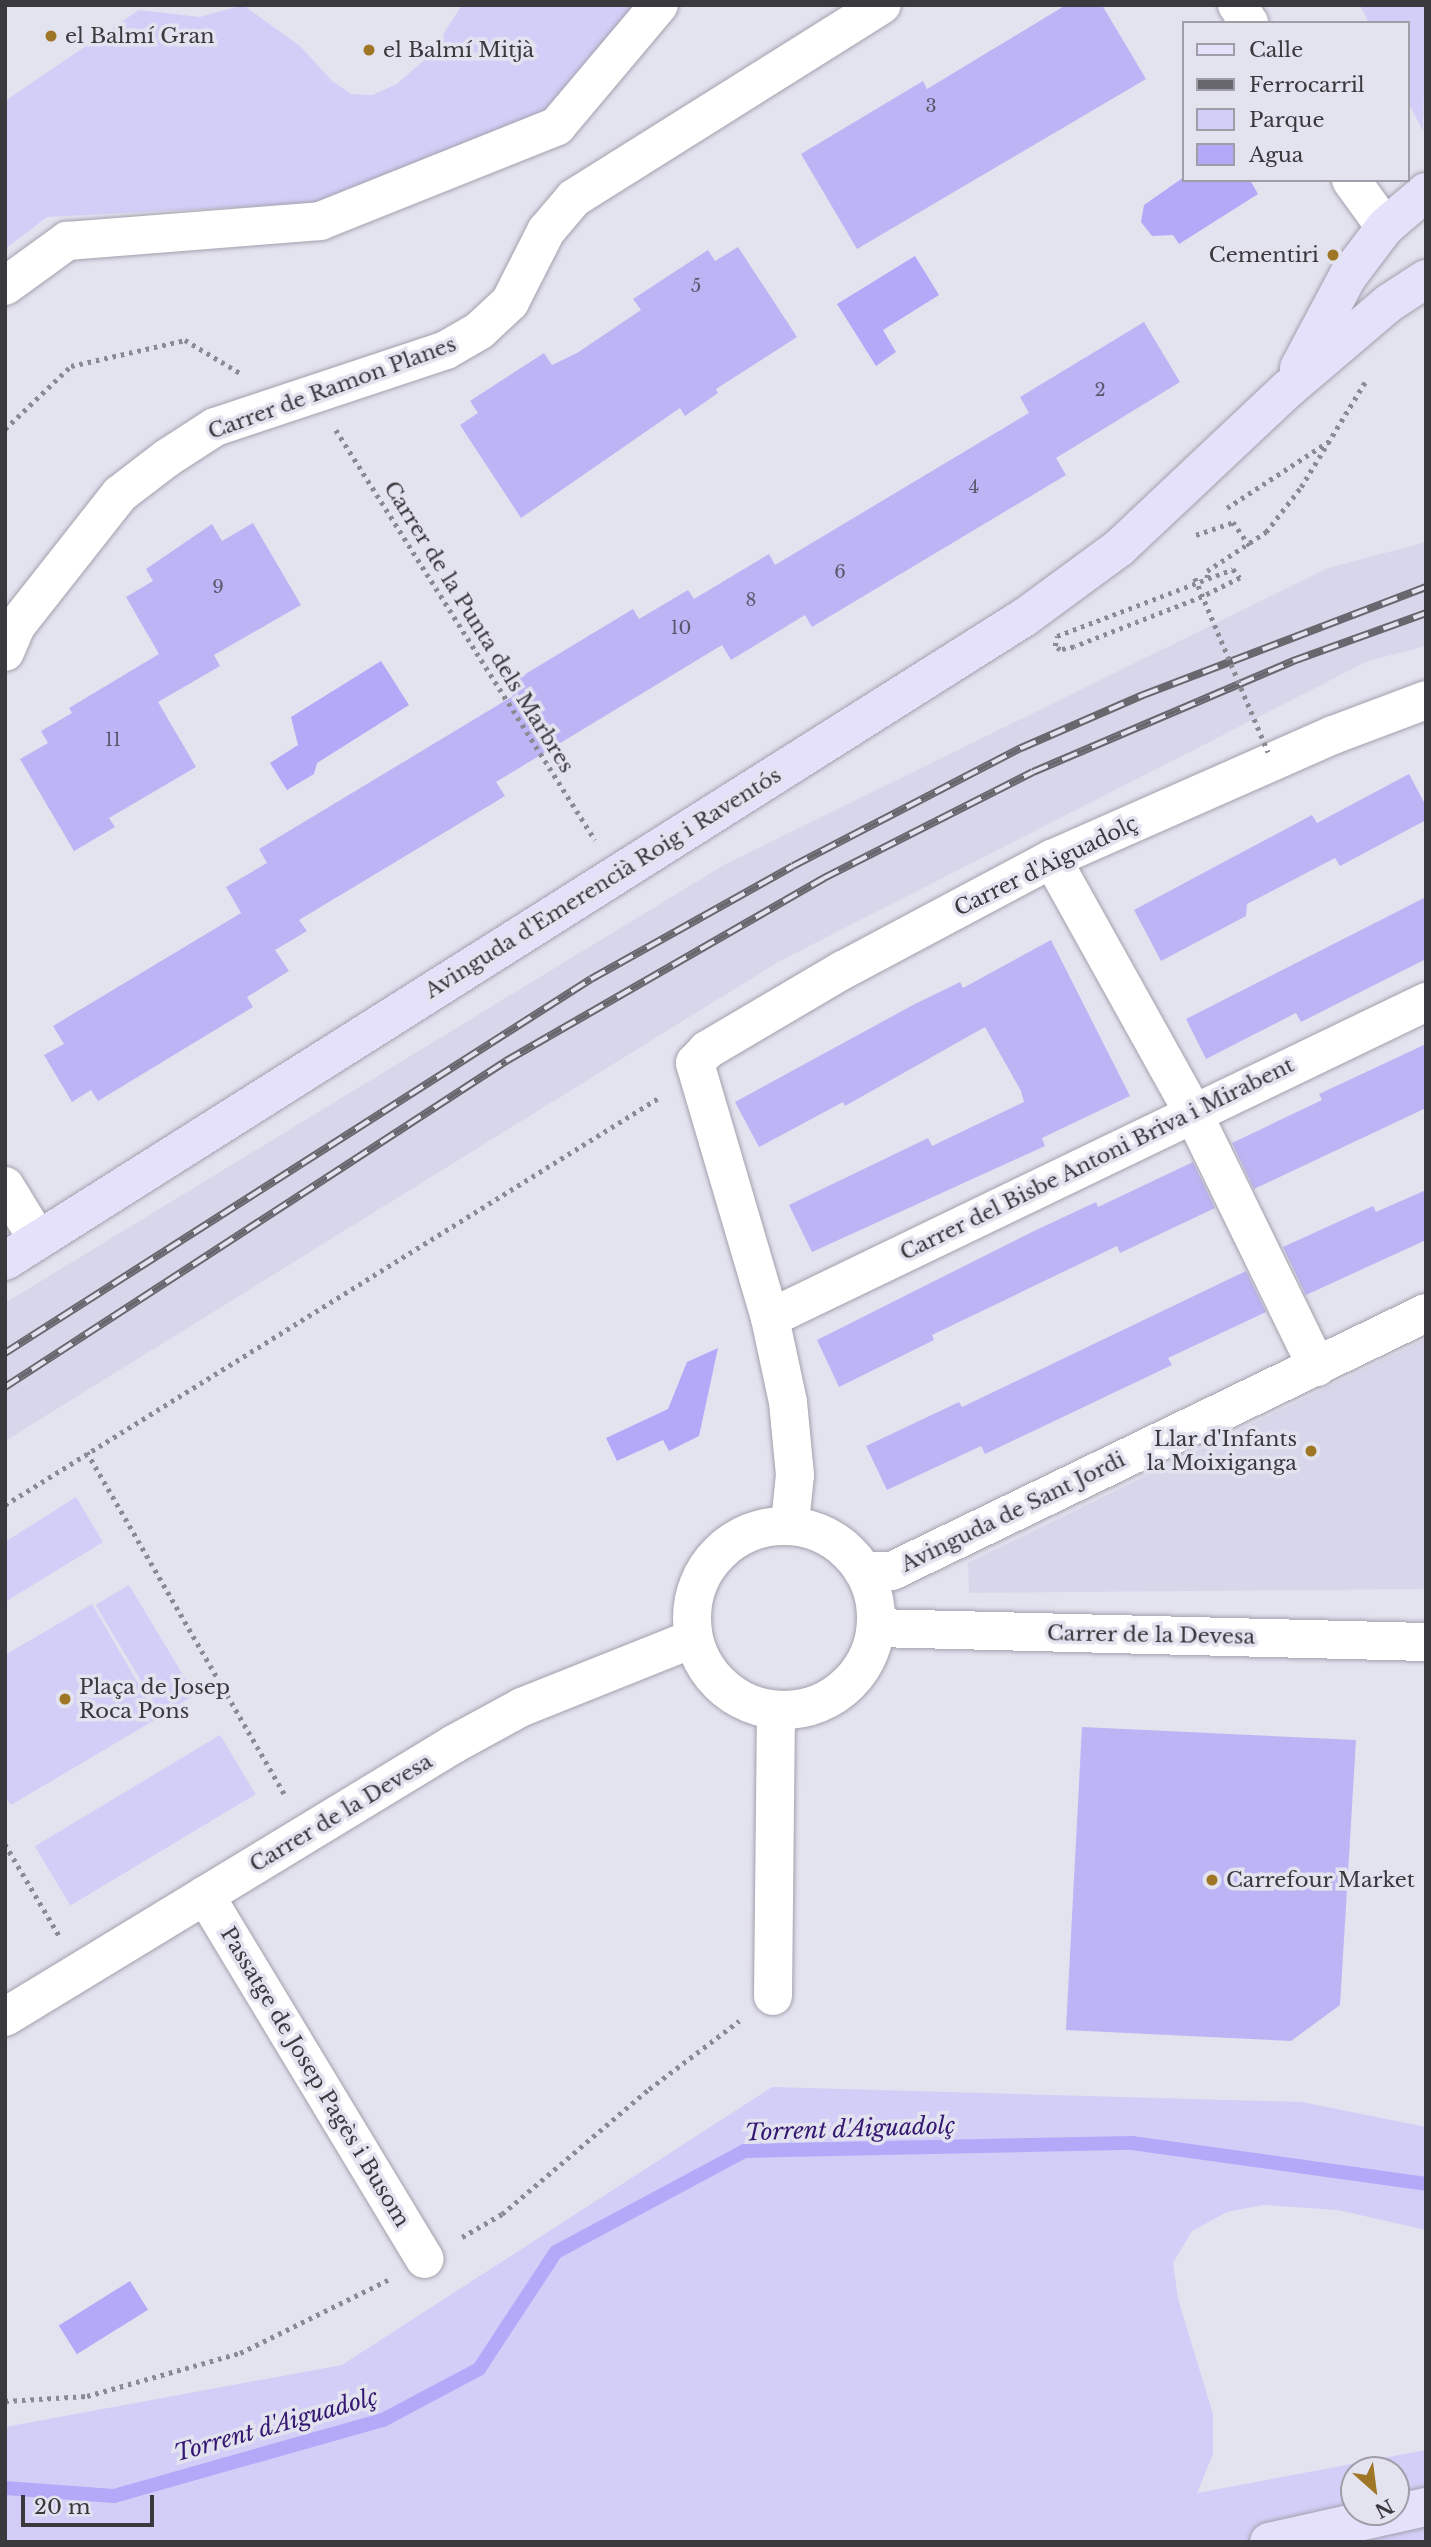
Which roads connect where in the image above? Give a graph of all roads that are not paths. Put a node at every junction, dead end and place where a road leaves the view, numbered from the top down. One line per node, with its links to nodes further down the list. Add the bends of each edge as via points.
1 (659, 5): 9 (street, via 558,127 320,221 67,241)
2 (883, 5): 11 (street, Carrer de Ramon Planes, via 574,198 546,231 510,302 480,330 446,350 215,427 120,495 16,626)
3 (1237, 5): 4 (street)
4 (1248, 21)
5 (1352, 182): 7 (street)
6 (1426, 192): 7 (street)
7 (1385, 228): 10 (street, via 1348,276)
8 (1426, 279): 10 (street, via 1389,303)
9 (5, 286)
10 (1288, 389): 17 (street, Avinguda d'Emerencià Roig i Raventós, via 1201,499 1119,548 1025,617)
11 (5, 652)
12 (1426, 700): 13 (street, Carrer d'Aiguadolç, via 1333,735)
13 (1052, 859): 15 (street); 20 (street, Carrer d'Aiguadolç, via 843,970 707,1050 695,1063)
14 (1426, 1002): 15 (street, Carrer del Bisbe Antoni Briva i Mirabent)
15 (1192, 1111): 20 (street, Carrer del Bisbe Antoni Briva i Mirabent); 21 (street)
16 (5, 1186): 17 (street)
17 (38, 1240): 18 (street, Avinguda d'Emerencià Roig i Raventós)
18 (5, 1261)
19 (1426, 1313): 21 (street, Avinguda de Sant Jordi)
20 (770, 1318): 22 (street, via 792,1444 795,1475)
21 (1317, 1367): 23 (street, Avinguda de Sant Jordi, via 892,1571)
22 (790, 1523): 23 (street, via 831,1537 846,1547); 25 (street, via 754,1531 716,1557 698,1582)
23 (863, 1571): 24 (street, via 874,1596)
24 (876, 1628): 26 (street, Carrer de la Devesa); 27 (street, via 872,1649 852,1680 812,1704)
25 (692, 1639): 27 (street, via 714,1681 753,1706); 28 (street, Carrer de la Devesa, via 522,1707)
26 (1426, 1642)
27 (776, 1710): 29 (street)
28 (205, 1895): 30 (street, Carrer de la Devesa); 31 (street, Passatge de Josep Pagès i Busom)
29 (773, 1996)
30 (5, 2017)
31 (425, 2259)
32 (1426, 2507): 33 (street)
33 (1269, 2542)

